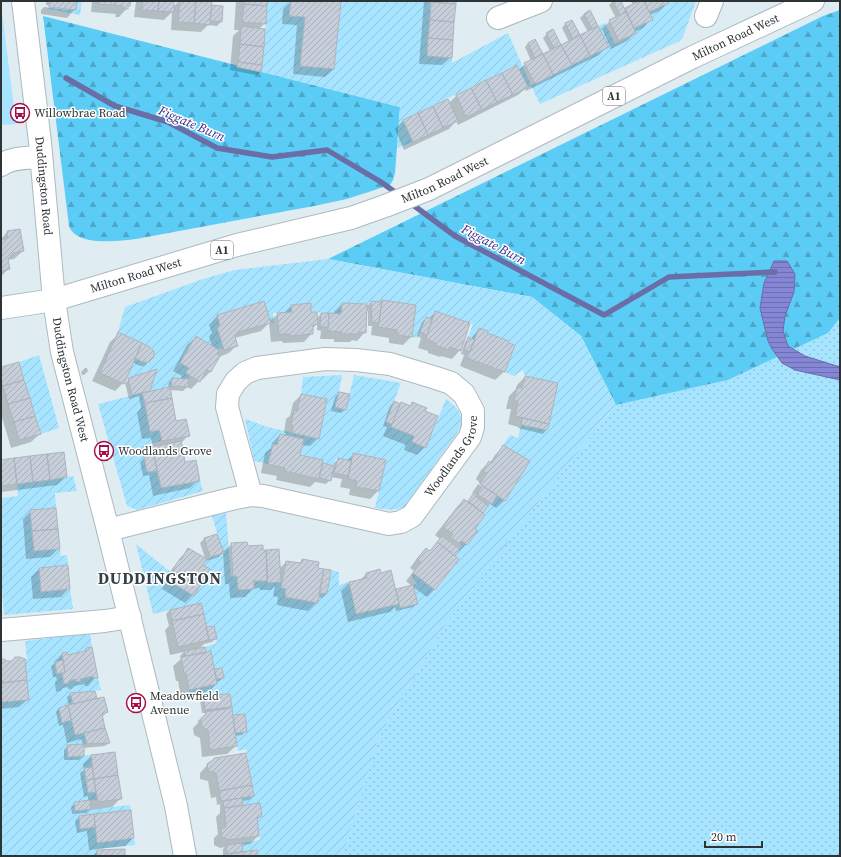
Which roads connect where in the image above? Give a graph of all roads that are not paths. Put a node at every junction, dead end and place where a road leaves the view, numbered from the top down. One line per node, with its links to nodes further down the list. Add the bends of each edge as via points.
1 (23, 1): 5 (street, Duddingston Road)
2 (542, 1): 4 (street)
3 (813, 1): 7 (street, Milton Road West / A1, via 690,58 429,189 351,218 237,245)
4 (498, 18)
5 (41, 157): 6 (street, via 16,159); 7 (street, Duddingston Road)
6 (1, 165)
7 (54, 300): 8 (street, A1); 10 (street, Duddingston Road West, via 62,352)
8 (1, 308)
9 (251, 495): 9 (street, Woodlands Grove, via 227,407 228,394 236,381 245,373 257,368 325,359 390,364 451,383 464,394 473,411 470,437 412,516 401,522 389,524); 10 (street, Woodlands Grove)
10 (108, 530): 11 (street, Duddingston Road West)
11 (130, 617): 12 (street); 13 (street, Duddingston Road West, via 176,806)
12 (1, 630)
13 (185, 856)

